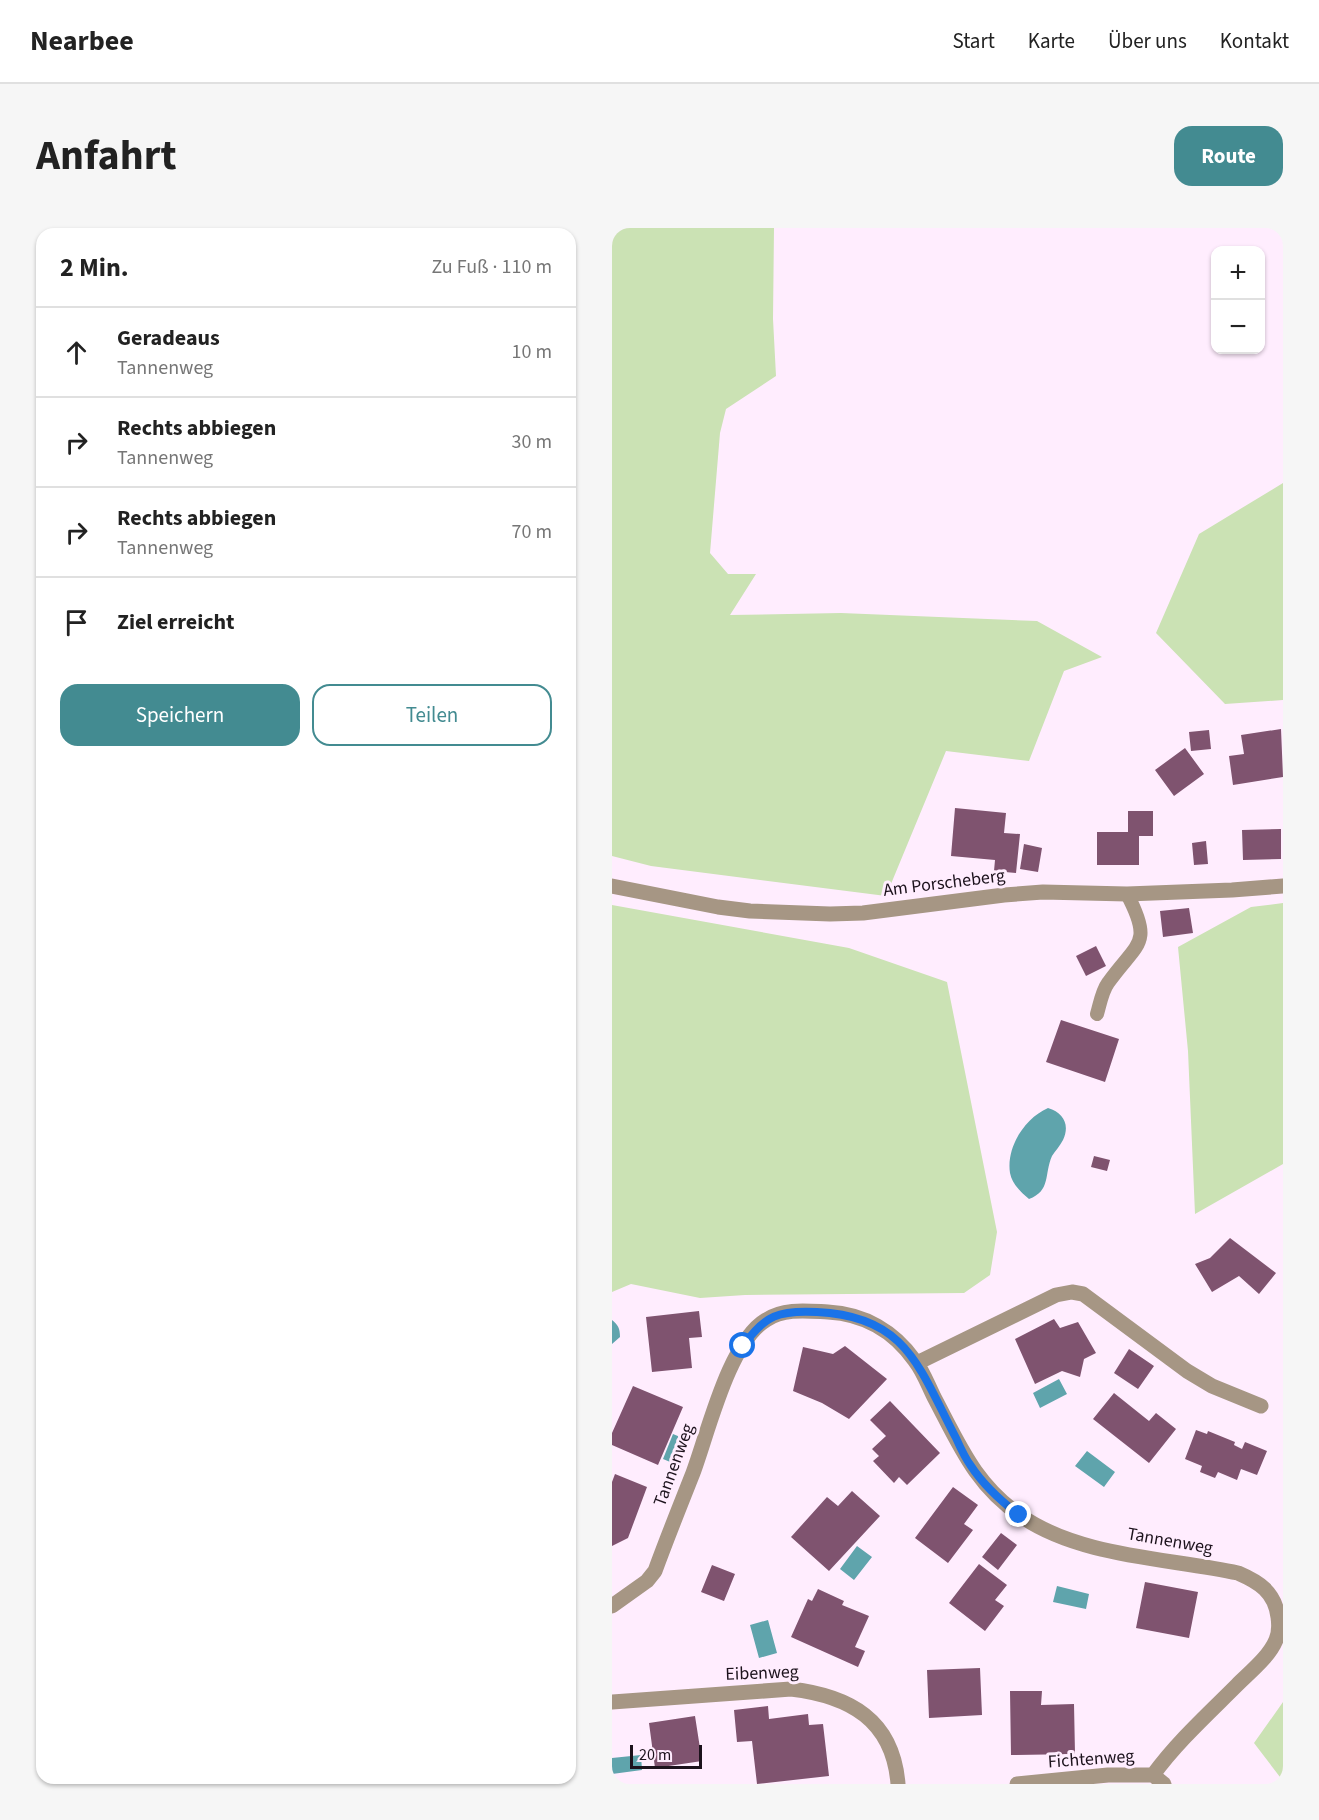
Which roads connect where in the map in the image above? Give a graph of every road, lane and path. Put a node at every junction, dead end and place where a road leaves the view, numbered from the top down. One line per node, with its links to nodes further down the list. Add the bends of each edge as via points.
1 (612, 886): 3 (street, Am Porscheberg, via 718,908 830,914 1043,892)
2 (1283, 886): 3 (street, Am Porscheberg)
3 (1126, 894): 4 (lane, via 1138,916 1142,937 1107,985)
4 (1097, 1014)
5 (917, 1363): 6 (street, via 1056,1295 1072,1292 1083,1294 1187,1371); 7 (street, Tannenweg, via 891,1334 859,1317 802,1311 765,1320 754,1330 730,1370 655,1570); 9 (street, Tannenweg, via 970,1466 999,1500 1040,1529 1086,1545 1238,1572 1269,1592 1277,1606 1276,1639 1260,1661 1179,1744)
6 (1261, 1406)
7 (612, 1606)
8 (612, 1702): 10 (street, Eibenweg, via 791,1689 812,1691 856,1707 872,1720 893,1753)
9 (1158, 1780): 11 (street, Fichtenweg, via 1108,1774)
10 (898, 1784)
11 (1017, 1784)

